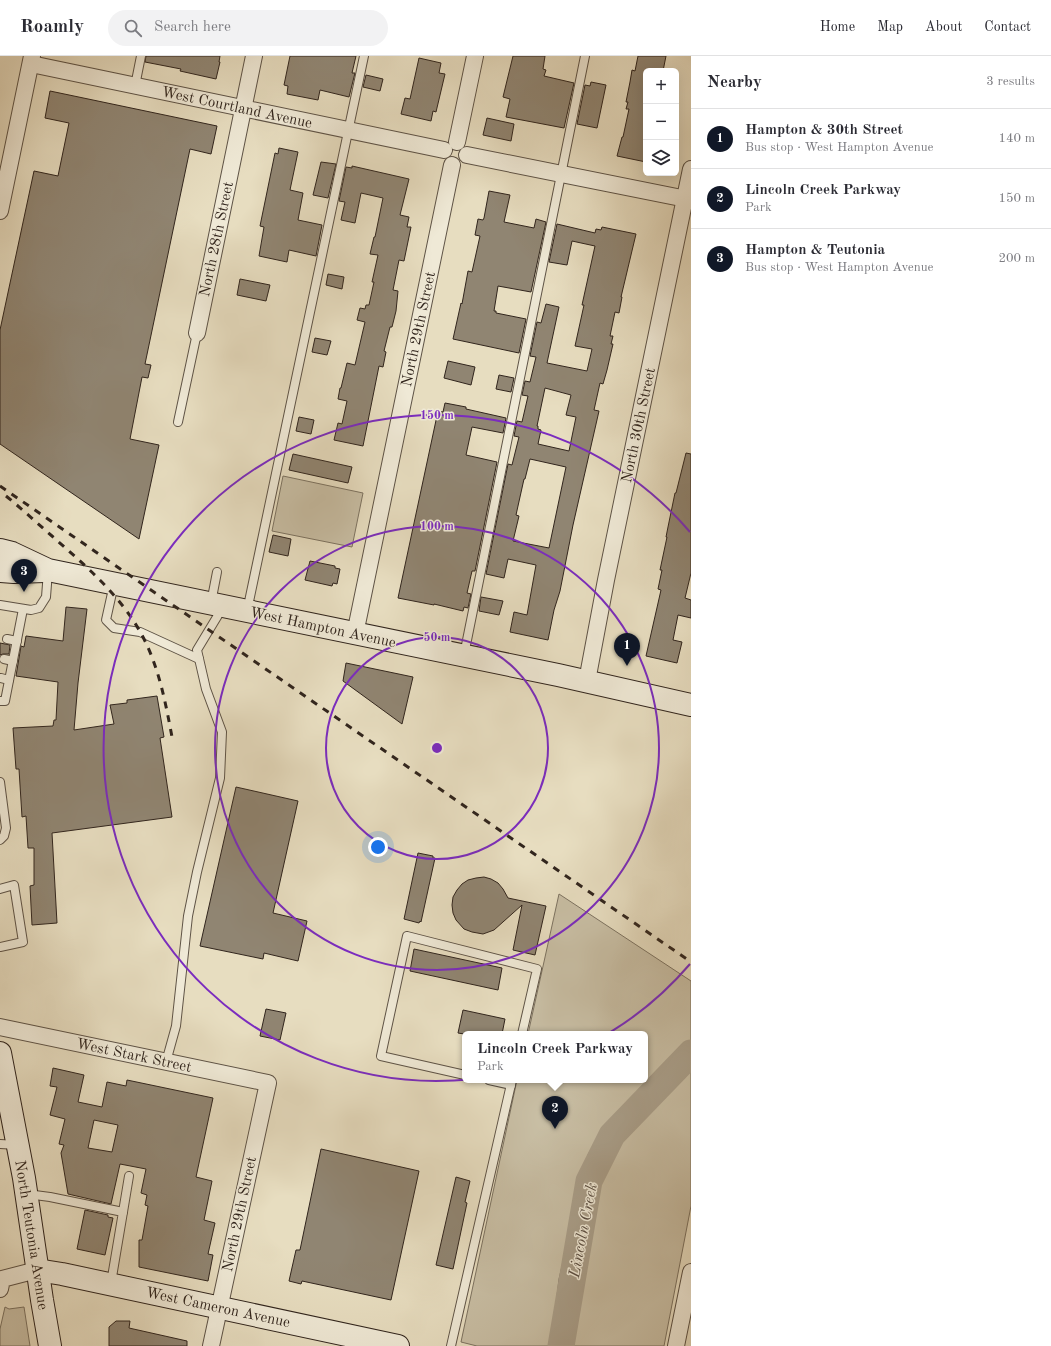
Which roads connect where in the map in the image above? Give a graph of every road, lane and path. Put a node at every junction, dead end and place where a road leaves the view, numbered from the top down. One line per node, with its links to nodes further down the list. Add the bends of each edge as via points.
1 (142, 56): 7 (lane)
2 (254, 56): 8 (street, North 28th Street)
3 (364, 56): 9 (lane)
4 (475, 56): 10 (street)
5 (585, 56): 15 (lane)
6 (32, 60): 7 (street, West Courtland Avenue); 17 (street)
7 (135, 86): 8 (street, West Courtland Avenue)
8 (243, 108): 9 (street, West Courtland Avenue); 18 (street, North 28th Street)
9 (347, 131): 11 (street, West Courtland Avenue); 28 (lane)
10 (457, 142): 11 (street, via 448,144); 12 (street, via 462,144)
11 (444, 150): 13 (street, via 445,160)
12 (467, 155): 13 (street, via 458,165); 15 (street)
13 (452, 165): 29 (street, North 29th Street)
14 (691, 169): 16 (street, North 30th Street)
15 (560, 175): 16 (street); 32 (lane)
16 (688, 200): 34 (street, North 30th Street)
17 (0, 211)
18 (197, 333): 19 (lane, North 28th Street)
19 (178, 422)
20 (4, 549): 21 (main road, West Hampton Avenue)
21 (48, 570): 22 (main road, West Hampton Avenue); 24 (main road, West Hampton Avenue); 27 (lane, via 46,597 40,608)
22 (0, 571)
23 (217, 572): 26 (lane)
24 (114, 584): 26 (main road, West Hampton Avenue); 33 (lane, via 106,620 114,628 140,632)
25 (0, 605): 27 (lane)
26 (217, 605): 28 (main road, West Hampton Avenue); 33 (lane, via 197,650)
27 (23, 609): 31 (lane)
28 (247, 611): 29 (main road, West Hampton Avenue)
29 (355, 634): 32 (main road, West Hampton Avenue)
30 (7, 639): 31 (lane)
31 (17, 641): 35 (lane, via 8,660 5,701)
32 (463, 656): 34 (main road, West Hampton Avenue)
33 (199, 659): 44 (lane, via 206,688 222,732 220,778 188,916 176,1026)
34 (586, 681): 36 (main road, West Hampton Avenue)
35 (0, 701)
36 (691, 705)
37 (0, 782): 38 (lane, via 6,828)
38 (0, 840)
39 (0, 889): 40 (lane, via 14,885 23,942)
40 (0, 947)
41 (0, 1027): 44 (street, West Stark Street)
42 (523, 1031): 45 (lane, via 537,969 408,936 381,1056)
43 (0, 1053): 48 (main road, North Teutonia Avenue)
44 (166, 1062): 46 (street, West Stark Street)
45 (462, 1074)
46 (268, 1083): 57 (street, North 29th Street)
47 (511, 1083): 61 (lane)
48 (9, 1145): 50 (main road, North Teutonia Avenue)
49 (129, 1176): 51 (lane)
50 (26, 1194): 51 (lane); 52 (main road, North Teutonia Avenue)
51 (123, 1212): 54 (lane)
52 (37, 1270): 54 (main road, West Cameron Avenue); 55 (street, via 2,1279); 58 (main road, North Teutonia Avenue)
53 (691, 1272): 56 (street)
54 (111, 1284): 57 (main road, West Cameron Avenue)
55 (0, 1289)
56 (689, 1295): 62 (street)
57 (219, 1308): 59 (street, North 29th Street); 60 (main road, West Cameron Avenue)
58 (50, 1346)
59 (211, 1346)
60 (398, 1346)
61 (451, 1346)
62 (676, 1346)

